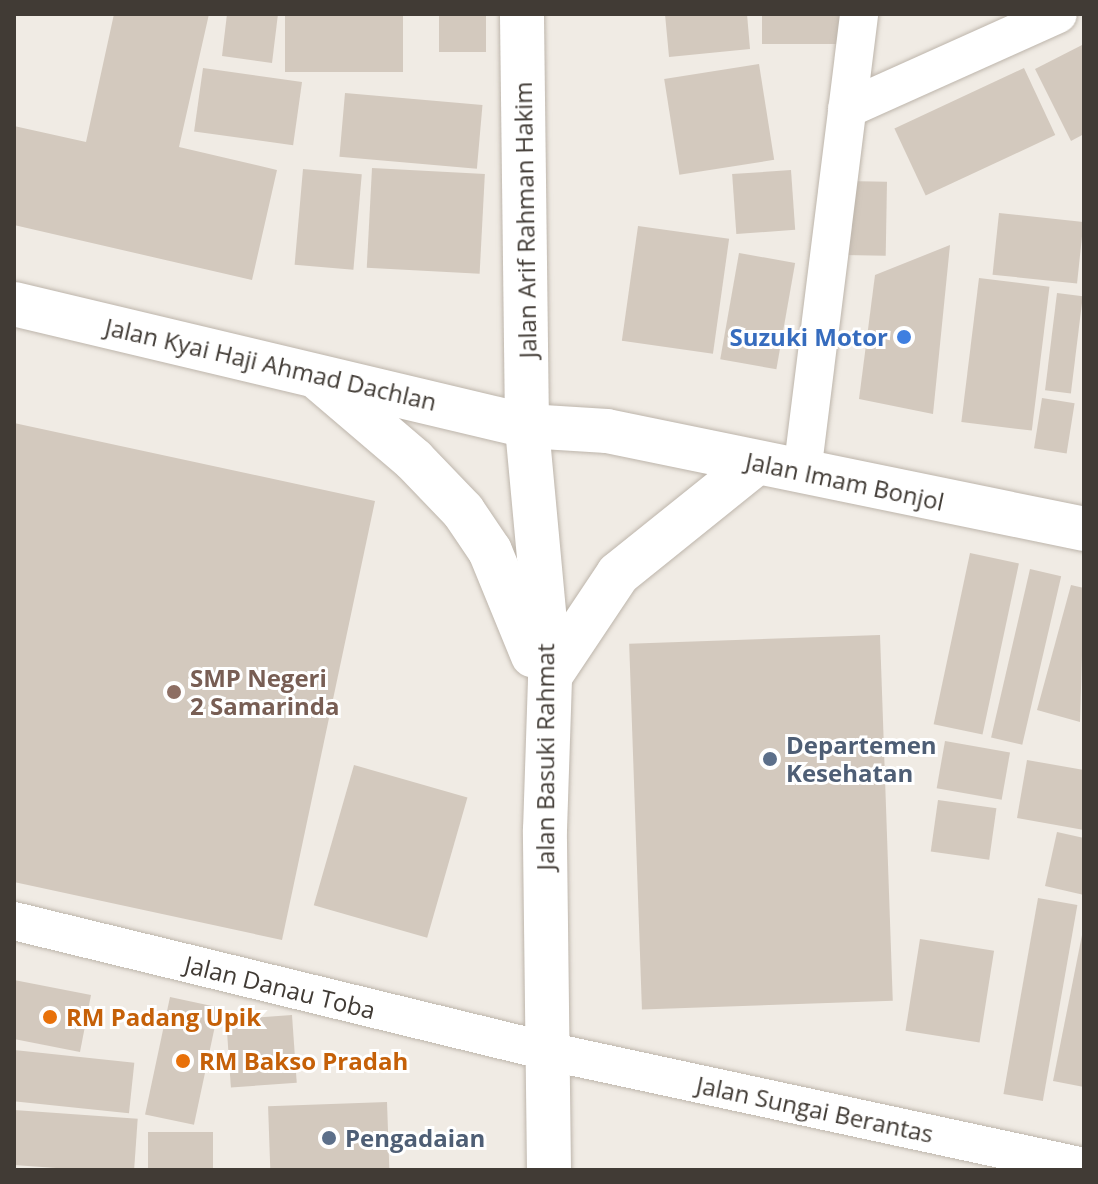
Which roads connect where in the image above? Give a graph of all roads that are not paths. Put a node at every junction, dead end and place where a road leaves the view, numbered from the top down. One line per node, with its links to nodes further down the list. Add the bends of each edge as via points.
1 (522, 14): 7 (street, Jalan Arif Rahman Hakim)
2 (859, 14): 4 (street)
3 (1058, 14): 4 (street)
4 (847, 109): 9 (street)
5 (14, 304): 6 (street, Jalan Kyai Haji Ahmad Dachlan)
6 (310, 371): 7 (street, Jalan Kyai Haji Ahmad Dachlan); 11 (street, via 414,460 463,511 490,551)
7 (527, 426): 8 (street, Jalan Imam Bonjol, via 607,431); 11 (street, Jalan Basuki Rahmat)
8 (756, 463): 9 (street, Jalan Imam Bonjol); 11 (street, via 618,574)
9 (802, 473): 10 (street, Jalan Imam Bonjol)
10 (1084, 529)
11 (549, 686): 13 (street, Jalan Basuki Rahmat)
12 (14, 921): 13 (street, Jalan Danau Toba)
13 (547, 1051): 14 (street, Jalan Sungai Berantas); 15 (street, Jalan Basuki Rahmat)
14 (1084, 1167)
15 (549, 1170)

